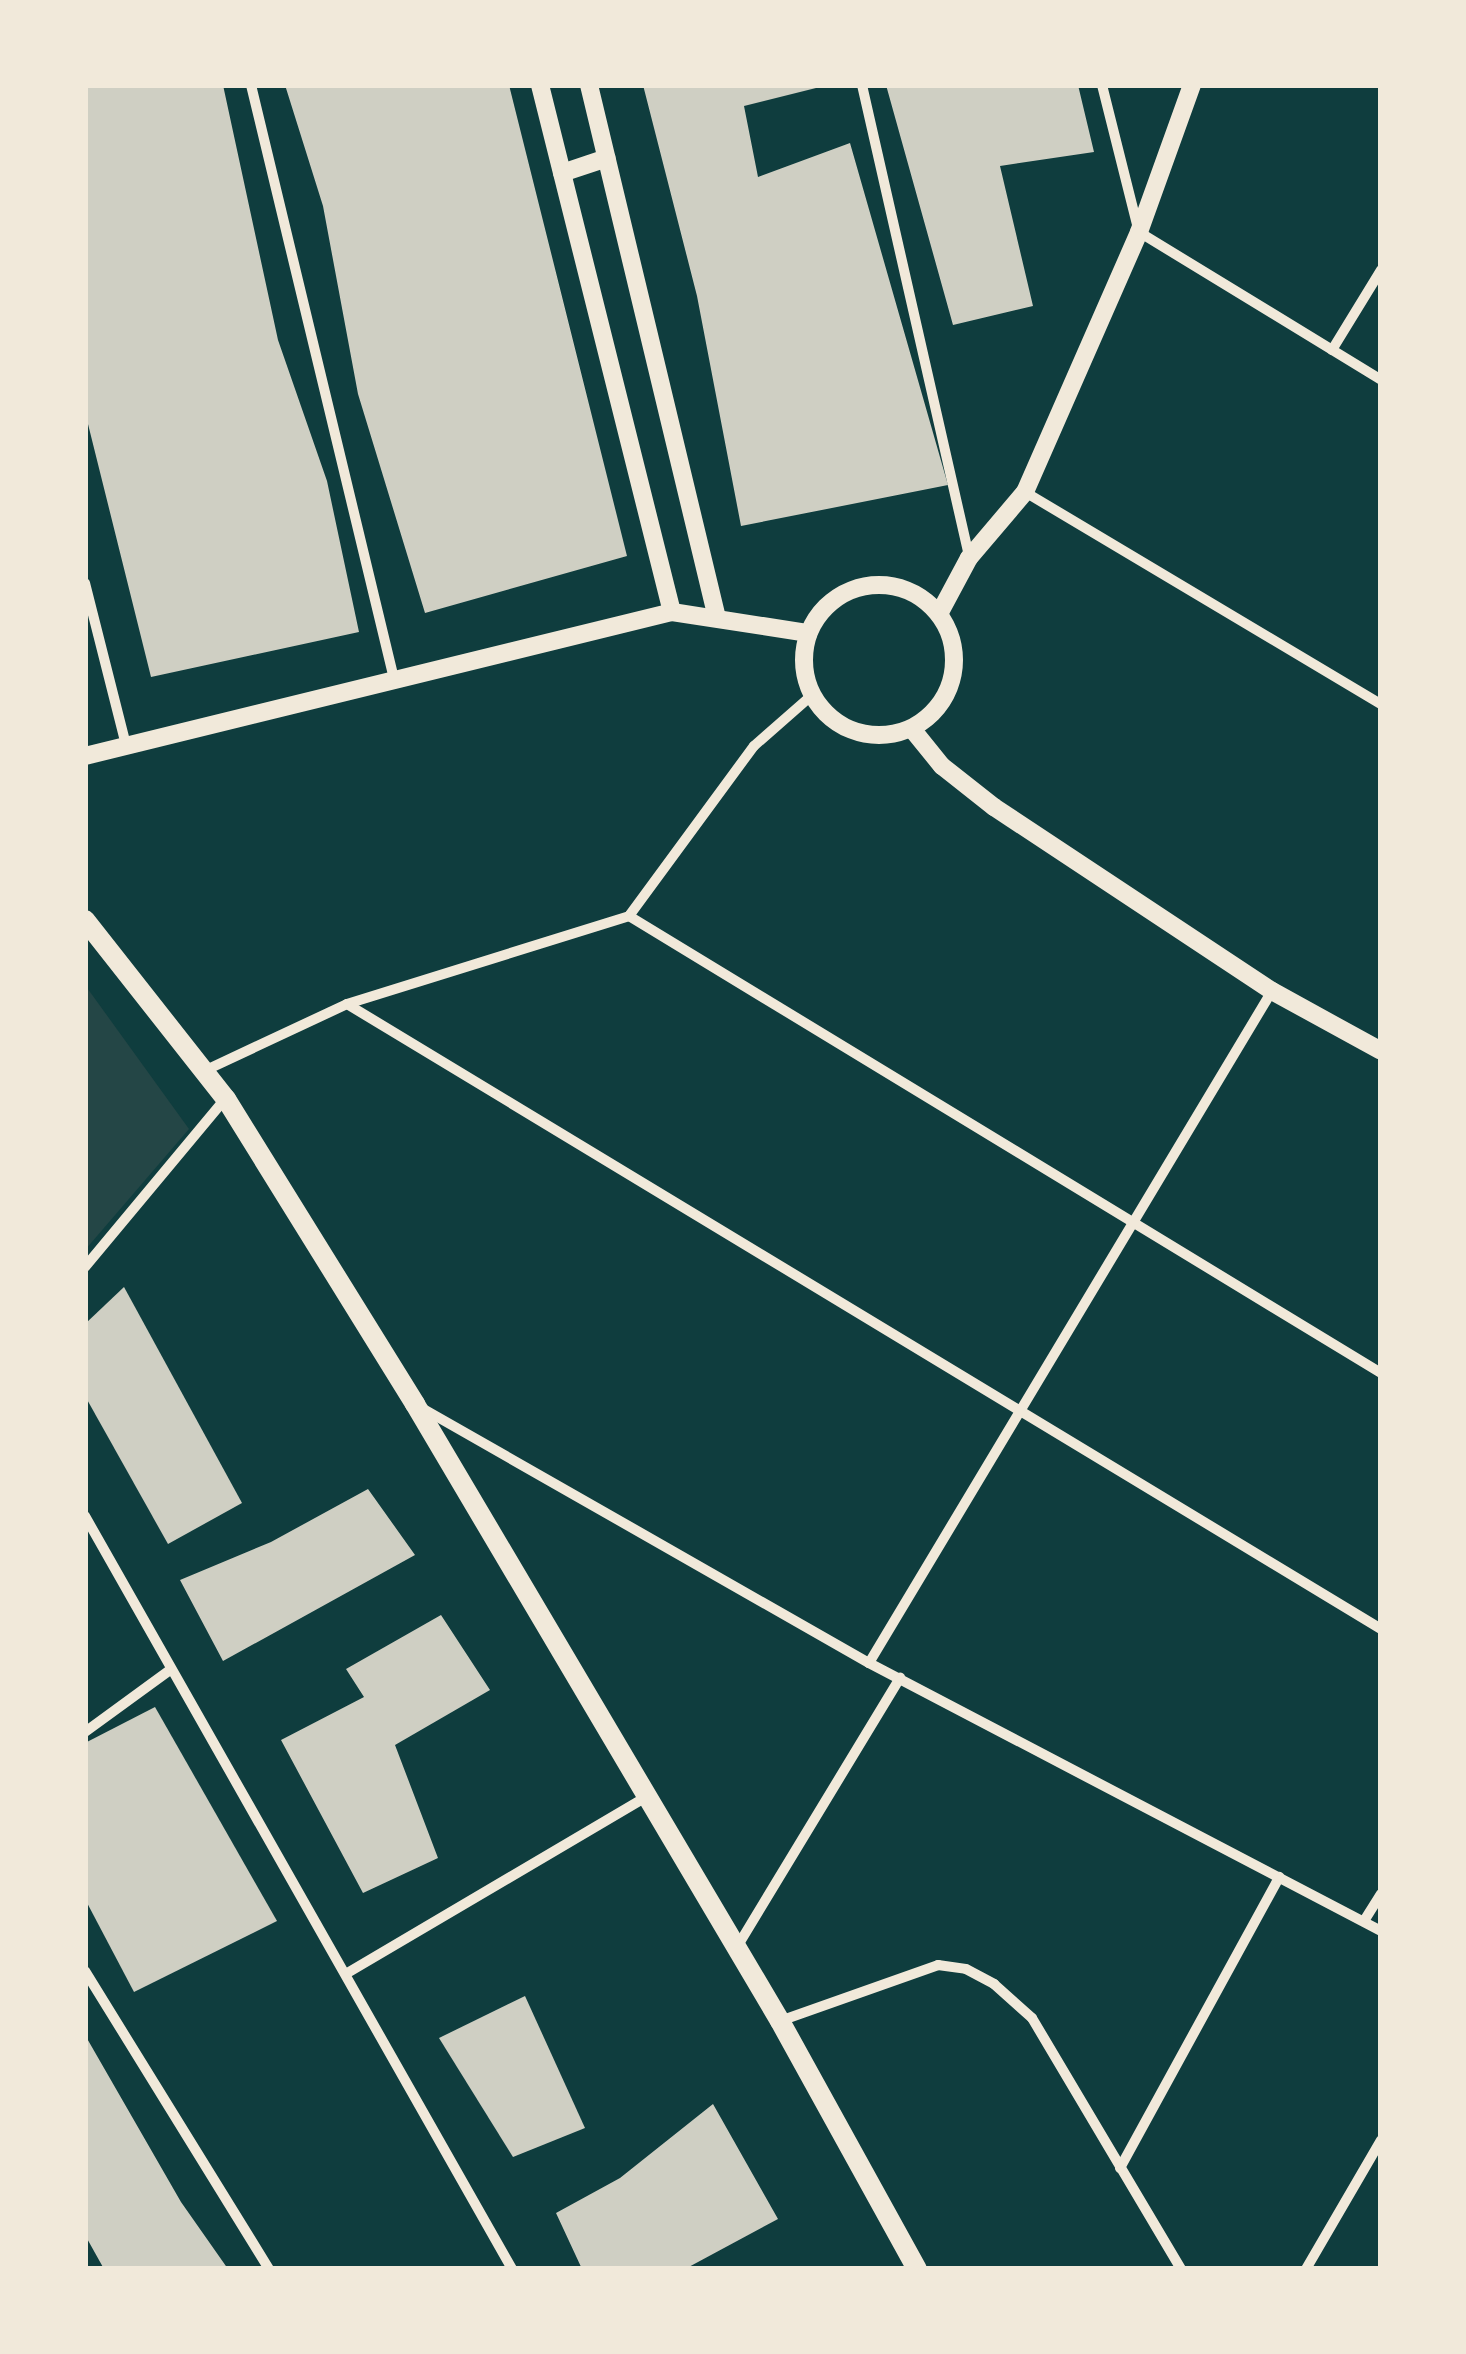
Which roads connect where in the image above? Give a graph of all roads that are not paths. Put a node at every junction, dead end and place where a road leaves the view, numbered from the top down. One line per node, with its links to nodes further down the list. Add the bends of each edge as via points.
1 (250, 85): 20 (street)
2 (540, 85): 8 (street)
3 (589, 85): 7 (street)
4 (862, 85): 14 (street)
5 (1102, 85): 9 (street)
6 (1192, 85): 9 (street)
7 (607, 158): 8 (street); 17 (street)
8 (562, 173): 16 (street)
9 (1139, 232): 11 (street); 13 (street)
10 (1381, 270): 11 (street)
11 (1332, 350): 12 (street)
12 (1381, 380)
13 (1025, 492): 14 (street); 22 (street)
14 (969, 558): 18 (street)
15 (85, 584): 24 (street)
16 (672, 612): 17 (street); 20 (street)
17 (716, 614): 19 (street)
18 (939, 614): 19 (street, via 895,586 868,585 843,594); 23 (street, via 951,634 954,678 945,700)
19 (808, 633): 21 (street, via 805,674)
20 (394, 680): 24 (street)
21 (812, 694): 23 (street, via 826,714 855,731 889,736); 26 (street, via 754,746)
22 (1381, 704)
23 (912, 730): 28 (street, via 942,766 994,807)
24 (125, 742): 25 (street)
25 (85, 756)
26 (629, 916): 29 (street); 33 (street)
27 (85, 920): 31 (main road)
28 (1272, 991): 30 (street); 33 (street)
29 (347, 1004): 31 (street); 37 (street)
30 (1381, 1051)
31 (204, 1071): 32 (main road)
32 (226, 1098): 34 (street); 36 (main road)
33 (1129, 1224): 35 (street); 37 (street)
34 (85, 1268)
35 (1381, 1373)
36 (415, 1404): 40 (street); 44 (main road)
37 (1018, 1409): 39 (street); 40 (street)
38 (85, 1516): 41 (street)
39 (1381, 1629)
40 (870, 1663): 42 (street)
41 (170, 1670): 43 (street); 51 (street)
42 (900, 1678): 45 (street); 49 (street)
43 (85, 1732)
44 (644, 1798): 49 (main road); 51 (street)
45 (1279, 1877): 47 (street); 54 (street)
46 (1381, 1894): 47 (street)
47 (1364, 1922): 48 (street)
48 (1381, 1931)
49 (735, 1950): 52 (main road)
50 (85, 1971): 55 (street)
51 (349, 1972): 56 (street)
52 (780, 2021): 54 (street, via 938,1965 966,1969 1032,2018); 57 (main road)
53 (1381, 2140): 59 (street)
54 (1120, 2168): 58 (street)
55 (269, 2269)
56 (512, 2269)
57 (917, 2269)
58 (1181, 2269)
59 (1306, 2269)

